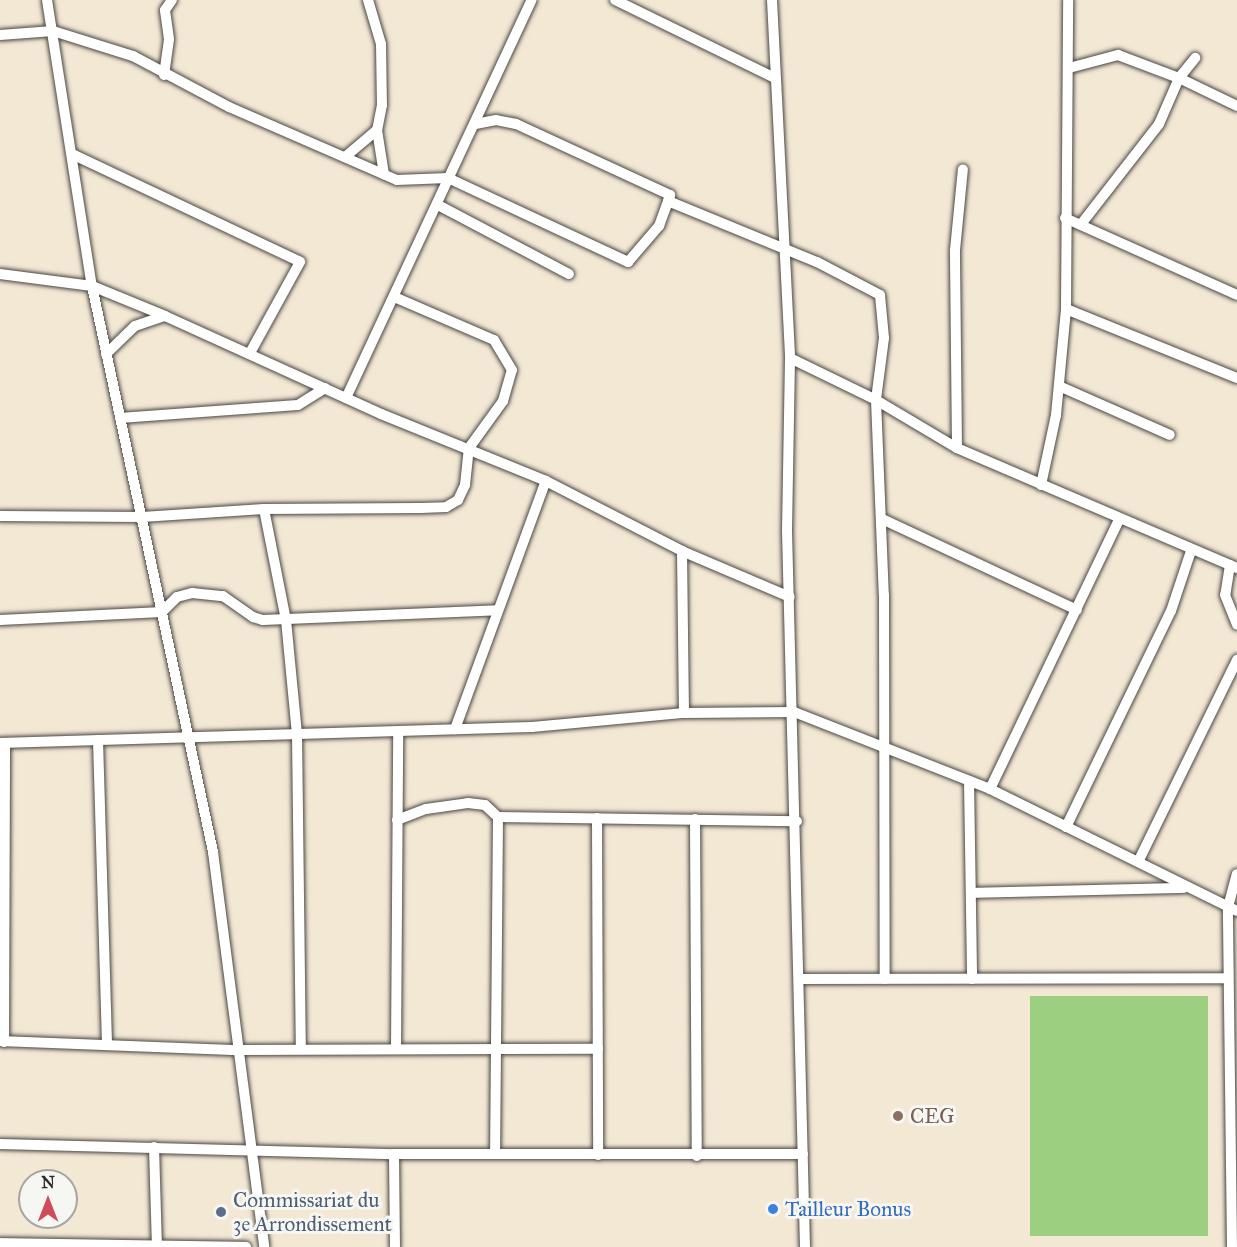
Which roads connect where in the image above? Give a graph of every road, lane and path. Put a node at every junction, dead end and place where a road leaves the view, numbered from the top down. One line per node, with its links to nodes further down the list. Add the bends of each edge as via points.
1 (47, 0): 8 (street)
2 (172, 0): 12 (street, via 165,10 169,39)
3 (368, 0): 17 (street, via 382,66 382,105)
4 (532, 0): 16 (street)
5 (615, 0): 13 (street)
6 (1068, 0): 11 (street)
7 (775, 2): 13 (street)
8 (53, 31): 9 (street); 12 (street, via 133,56); 18 (street)
9 (0, 35)
10 (1195, 58): 14 (street)
11 (1069, 68): 14 (street, via 1118,55); 25 (street)
12 (164, 75): 19 (street)
13 (775, 78): 27 (street)
14 (1179, 78): 15 (street); 26 (street, via 1160,124)
15 (1237, 106)
16 (475, 124): 22 (street); 23 (street, via 496,120 516,124 670,195)
17 (376, 130): 19 (street); 21 (street)
18 (72, 154): 30 (street); 35 (street, via 300,262)
19 (345, 157): 21 (street)
20 (963, 169): 46 (street, via 955,250)
21 (384, 174): 22 (street, via 397,180)
22 (448, 178): 23 (street, via 628,262 659,226); 24 (street)
23 (668, 201): 27 (street)
24 (438, 205): 29 (street); 32 (street)
25 (1065, 218): 26 (street); 33 (street)
26 (1082, 223): 31 (street)
27 (786, 251): 37 (street); 42 (street, via 861,282 880,295 884,338)
28 (0, 274): 30 (street)
29 (568, 274)
30 (92, 286): 34 (street); 36 (street)
31 (1237, 295)
32 (394, 297): 41 (street); 45 (street, via 494,340 504,352 512,370 502,401)
33 (1066, 309): 38 (street); 39 (street)
34 (165, 316): 35 (street); 36 (street, via 135,326)
35 (250, 353): 40 (street)
36 (106, 354): 43 (street)
37 (790, 358): 42 (street); 57 (street)
38 (1237, 378)
39 (1059, 386): 44 (street); 48 (street)
40 (325, 388): 41 (street); 43 (street, via 298,405)
41 (346, 398): 45 (street)
42 (876, 400): 46 (street); 52 (street)
43 (120, 418): 51 (street)
44 (1170, 435)
45 (469, 448): 47 (street); 49 (street, via 465,485 458,500 446,507)
46 (957, 448): 48 (street)
47 (546, 481): 54 (street); 58 (street)
48 (1041, 485): 53 (street)
49 (264, 509): 51 (street); 62 (street)
50 (0, 516): 51 (street)
51 (142, 517): 60 (street)
52 (882, 519): 59 (street); 73 (street)
53 (1119, 520): 55 (street); 59 (street)
54 (682, 551): 57 (street); 66 (street)
55 (1191, 551): 56 (street); 81 (street, via 1171,611)
56 (1234, 567): 63 (street, via 1225,595)
57 (790, 597): 65 (street)
58 (498, 610): 62 (street); 67 (street)
59 (1077, 610): 75 (street)
60 (162, 612): 61 (street); 62 (street, via 177,597 214,594 253,617); 70 (street)
61 (0, 620)
62 (286, 620): 69 (street)
63 (1237, 625)
64 (1237, 660): 82 (street)
65 (794, 712): 66 (street); 73 (street); 80 (street)
66 (684, 713): 67 (street, via 532,727)
67 (455, 729): 68 (street)
68 (398, 731): 69 (street); 78 (street)
69 (297, 734): 70 (street); 93 (street)
70 (189, 738): 71 (street); 97 (street, via 213,852)
71 (98, 740): 72 (street); 92 (street)
72 (3, 743): 91 (street)
73 (885, 747): 74 (street); 89 (street)
74 (969, 781): 75 (street); 85 (street)
75 (990, 789): 81 (street)
76 (498, 817): 77 (street); 78 (street, via 484,805 468,803 426,809); 95 (street)
77 (597, 818): 79 (street); 96 (street)
78 (397, 819): 94 (street)
79 (695, 819): 80 (street); 105 (street)
80 (796, 821): 88 (street)
81 (1066, 827): 82 (street)
82 (1139, 860): 84 (street)
83 (1237, 874): 86 (street)
84 (1184, 888): 85 (street); 86 (street)
85 (972, 893): 90 (street)
86 (1232, 909): 87 (street)
87 (1227, 978): 90 (street); 112 (street)
88 (800, 979): 89 (street); 103 (street)
89 (885, 979): 90 (street)
90 (972, 979)
91 (2, 1041): 92 (street)
92 (108, 1043): 97 (street)
93 (301, 1047): 94 (street); 97 (street)
94 (396, 1047): 95 (street)
95 (498, 1048): 96 (street); 102 (street)
96 (598, 1049): 104 (street)
97 (240, 1050): 100 (street)
98 (0, 1144): 99 (street)
99 (154, 1147): 100 (street); 107 (street)
100 (252, 1149): 101 (street); 109 (street)
101 (394, 1154): 102 (street); 110 (street)
102 (495, 1154): 104 (street)
103 (803, 1154): 105 (street); 111 (street)
104 (598, 1155): 105 (street)
105 (697, 1156)
106 (0, 1243): 107 (street)
107 (157, 1246): 108 (street)
108 (246, 1247)
109 (264, 1247)
110 (395, 1247)
111 (805, 1247)
112 (1232, 1247)

